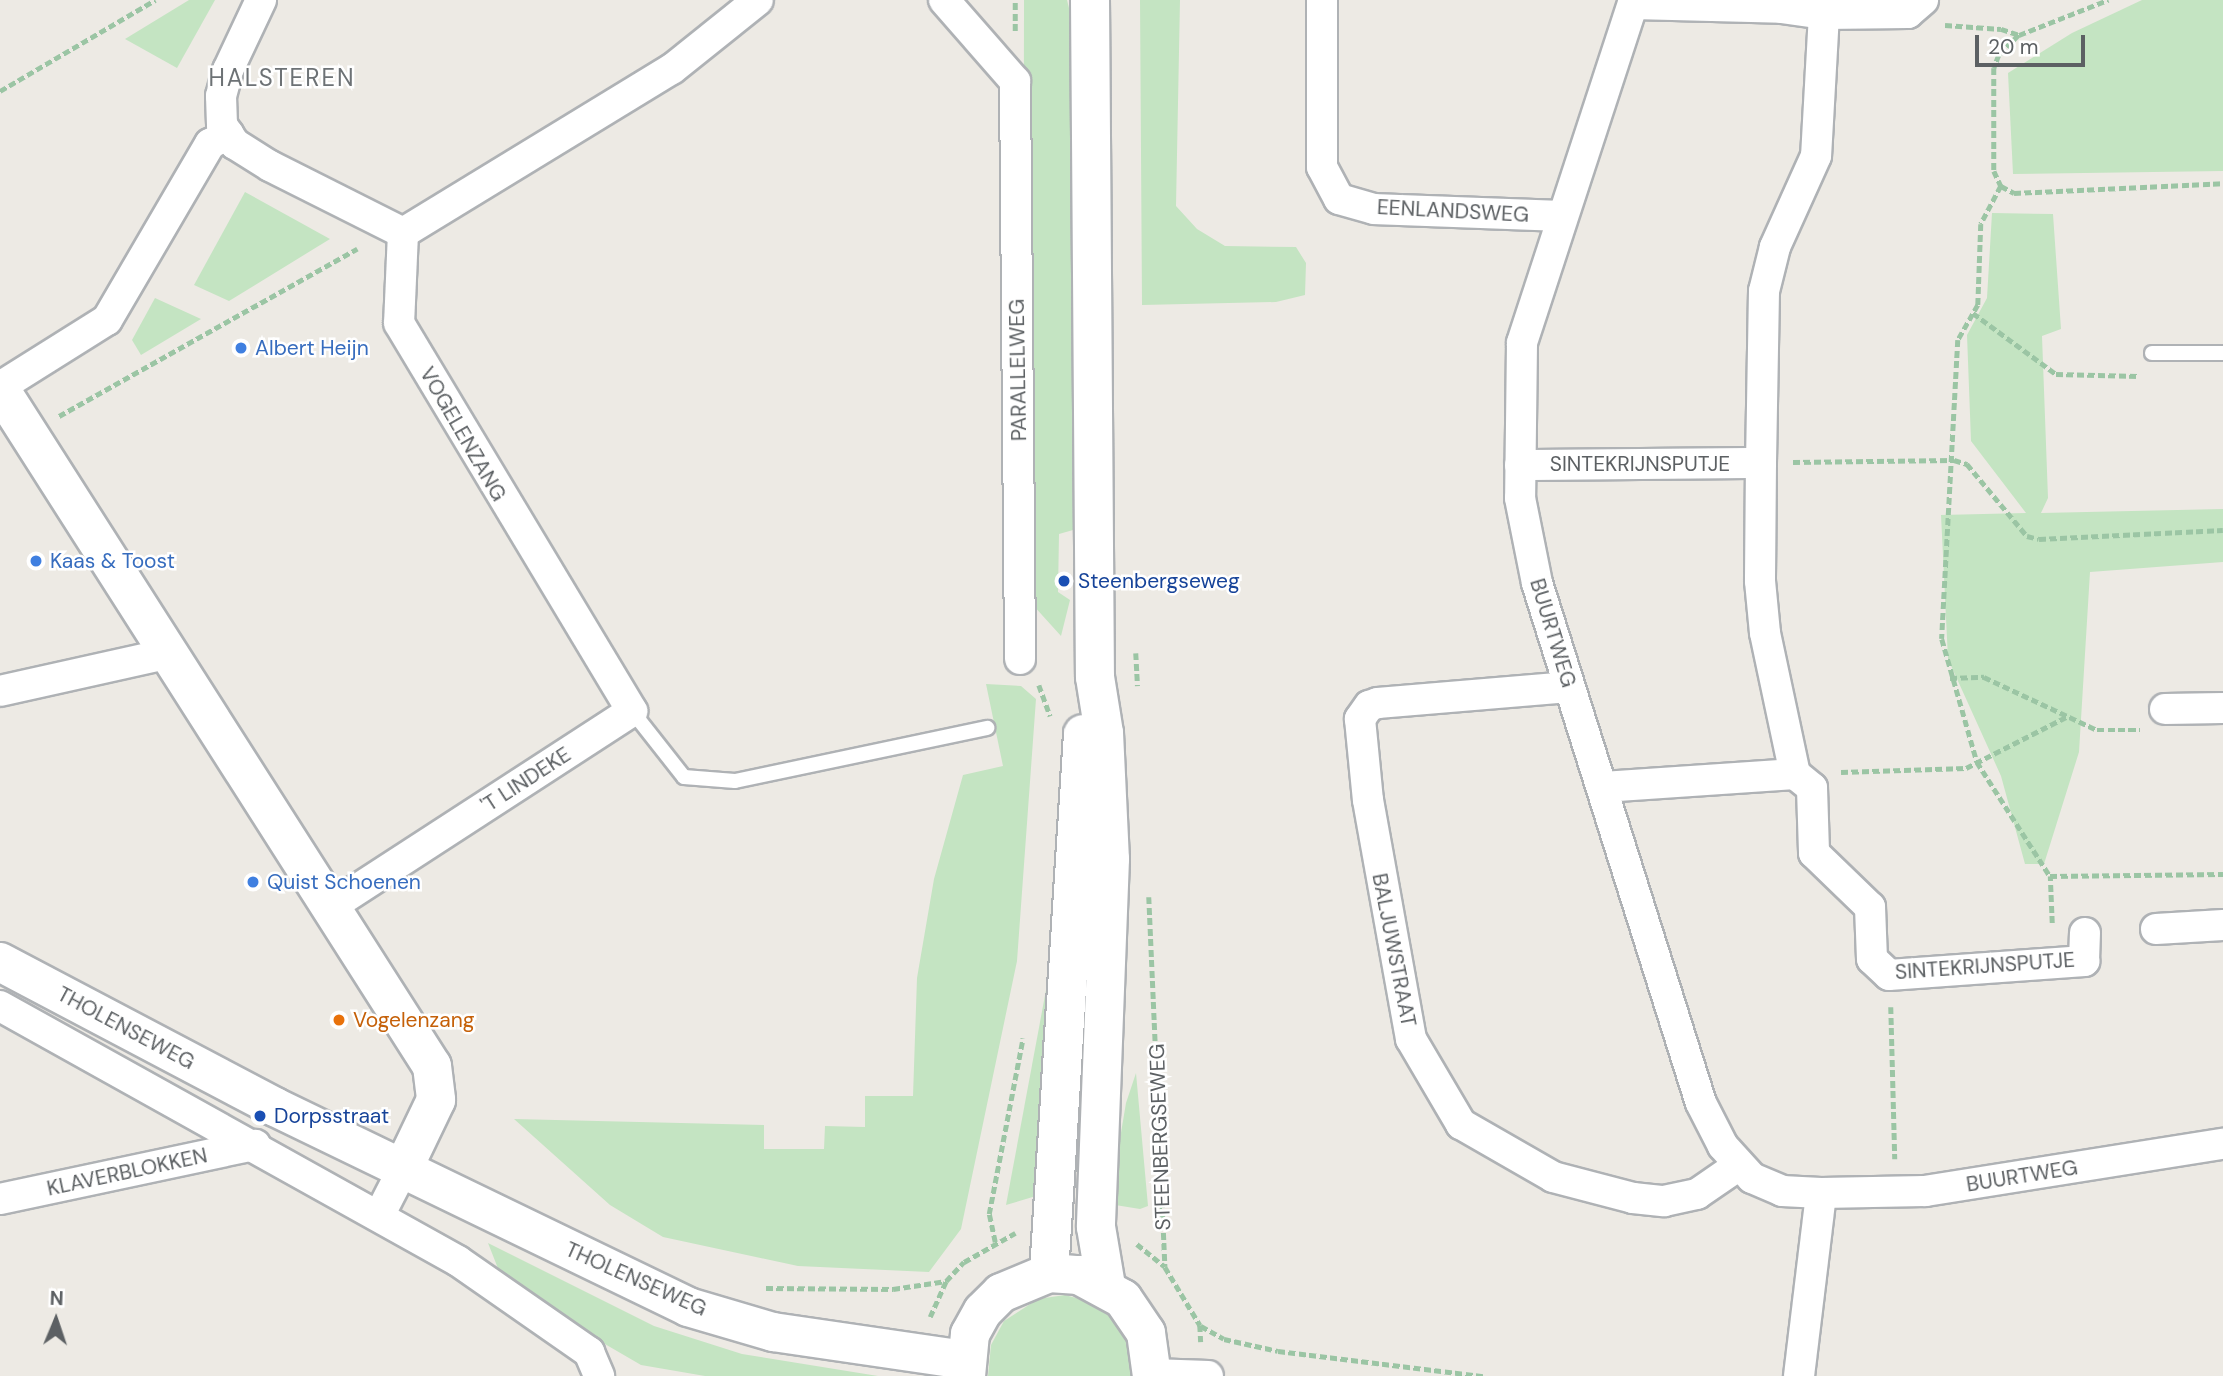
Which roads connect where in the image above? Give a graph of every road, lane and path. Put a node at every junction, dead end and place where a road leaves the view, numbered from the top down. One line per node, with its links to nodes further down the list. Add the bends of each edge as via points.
1 (155, 0): 12 (path)
2 (261, 0): 13 (street, via 221,96 222,125)
3 (758, 0): 17 (street, via 672,69)
4 (944, 0): 29 (street, PARALLELWEG, via 1015,81)
5 (1090, 0): 30 (main road)
6 (1322, 0): 16 (street, EENLANDSWEG, via 1322,167 1339,199 1374,209)
7 (2108, 0): 11 (path)
8 (1634, 2): 10 (street); 16 (street, BUURTWEG)
9 (1915, 6): 10 (street); 11 (path, via 1941,24)
10 (1824, 14): 24 (street, SINTEKRIJNSPUTJE, via 1816,156 1775,247 1764,291)
11 (2020, 35): 15 (path, via 1999,55 1994,68 1994,171)
12 (0, 90)
13 (228, 134): 17 (street, via 235,144 270,166); 21 (street, via 209,144 107,320)
14 (2223, 183): 15 (path, via 2014,193)
15 (2001, 186): 18 (path, via 1981,223 1981,288)
16 (1561, 216): 25 (street, BUURTWEG, via 1522,343)
17 (404, 233): 22 (path, via 346,252); 37 (street, VOGELENZANG, via 399,323)
18 (1973, 313): 19 (path, via 2056,374 2138,376); 23 (path, via 1958,340)
19 (2152, 353): 20 (lane)
20 (2223, 353)
21 (0, 388): 22 (main road)
22 (28, 433): 28 (main road)
23 (1954, 460): 24 (path); 26 (path, via 1967,464 2027,536); 31 (path, via 1942,639)
24 (1761, 463): 25 (street, SINTEKRIJNSPUTJE); 41 (street, SINTEKRIJNSPUTJE, via 1760,581 1765,633)
25 (1520, 465): 32 (street, BUURTWEG, via 1520,498 1537,583)
26 (2223, 530)
27 (1135, 638): 33 (path)
28 (170, 653): 34 (street); 46 (main road)
29 (1020, 659)
30 (1095, 677): 63 (main road, via 1082,736); 65 (main road, via 1104,733 1110,859 1096,1227)
31 (1950, 678): 38 (path, via 1984,677); 40 (path)
32 (1569, 687): 42 (street, BUURTWEG); 56 (street, BALJUWSTRAAT, via 1388,702 1369,706 1360,719 1367,800 1411,1039 1461,1124 1553,1177 1609,1193 1664,1200 1697,1194)
33 (1138, 690)
34 (0, 691)
35 (2223, 708): 36 (street)
36 (2165, 709): 38 (path, via 2157,730 2097,730)
37 (632, 712): 39 (lane, via 684,777 734,781); 46 (street, 'T LINDEKE)
38 (2068, 716): 40 (path)
39 (987, 727)
40 (1977, 762): 41 (path, via 1966,768); 44 (path)
41 (1795, 774): 42 (street); 52 (street, SINTEKRIJNSPUTJE, via 1812,788 1814,853 1870,907 1872,959)
42 (1603, 787): 56 (street, BUURTWEG, via 1702,1103 1723,1146)
43 (2223, 874): 44 (path)
44 (2050, 876): 51 (path)
45 (1149, 892): 62 (path, STEENBERGSEWEG)
46 (332, 905): 57 (main road, via 432,1066 436,1100)
47 (2223, 925): 48 (street)
48 (2156, 929)
49 (2085, 933): 51 (street, SINTEKRIJNSPUTJE, via 2084,961)
50 (0, 962): 57 (main road, THOLENSEWEG)
51 (2053, 963): 52 (street, SINTEKRIJNSPUTJE)
52 (1889, 975): 58 (path)
53 (0, 1006): 55 (street, THOLENSEWEG)
54 (2223, 1144): 58 (street, BUURTWEG, via 1925,1191)
55 (255, 1145): 60 (street, KLAVERBLOKKEN); 61 (street, THOLENSEWEG)
56 (1739, 1165): 59 (street, BUURTWEG, via 1752,1178 1782,1191)
57 (403, 1169): 61 (street); 68 (main road, THOLENSEWEG, via 688,1307 773,1332)
58 (1896, 1191): 59 (street, BUURTWEG)
59 (1821, 1193): 73 (street)
60 (0, 1199)
61 (380, 1214): 69 (street, THOLENSEWEG, via 458,1261 589,1352)
62 (1165, 1267)
63 (1049, 1273): 65 (main road, via 1079,1275); 68 (main road, via 1001,1293 976,1323)
64 (946, 1281): 66 (path, via 893,1289)
65 (1107, 1286): 70 (main road, via 1142,1324 1152,1353)
66 (762, 1288)
67 (1200, 1325): 72 (path, via 1224,1339 1278,1351)
68 (965, 1368)
69 (599, 1373)
70 (1152, 1375): 71 (street)
71 (1208, 1376)
72 (1483, 1376)
73 (1799, 1376)

